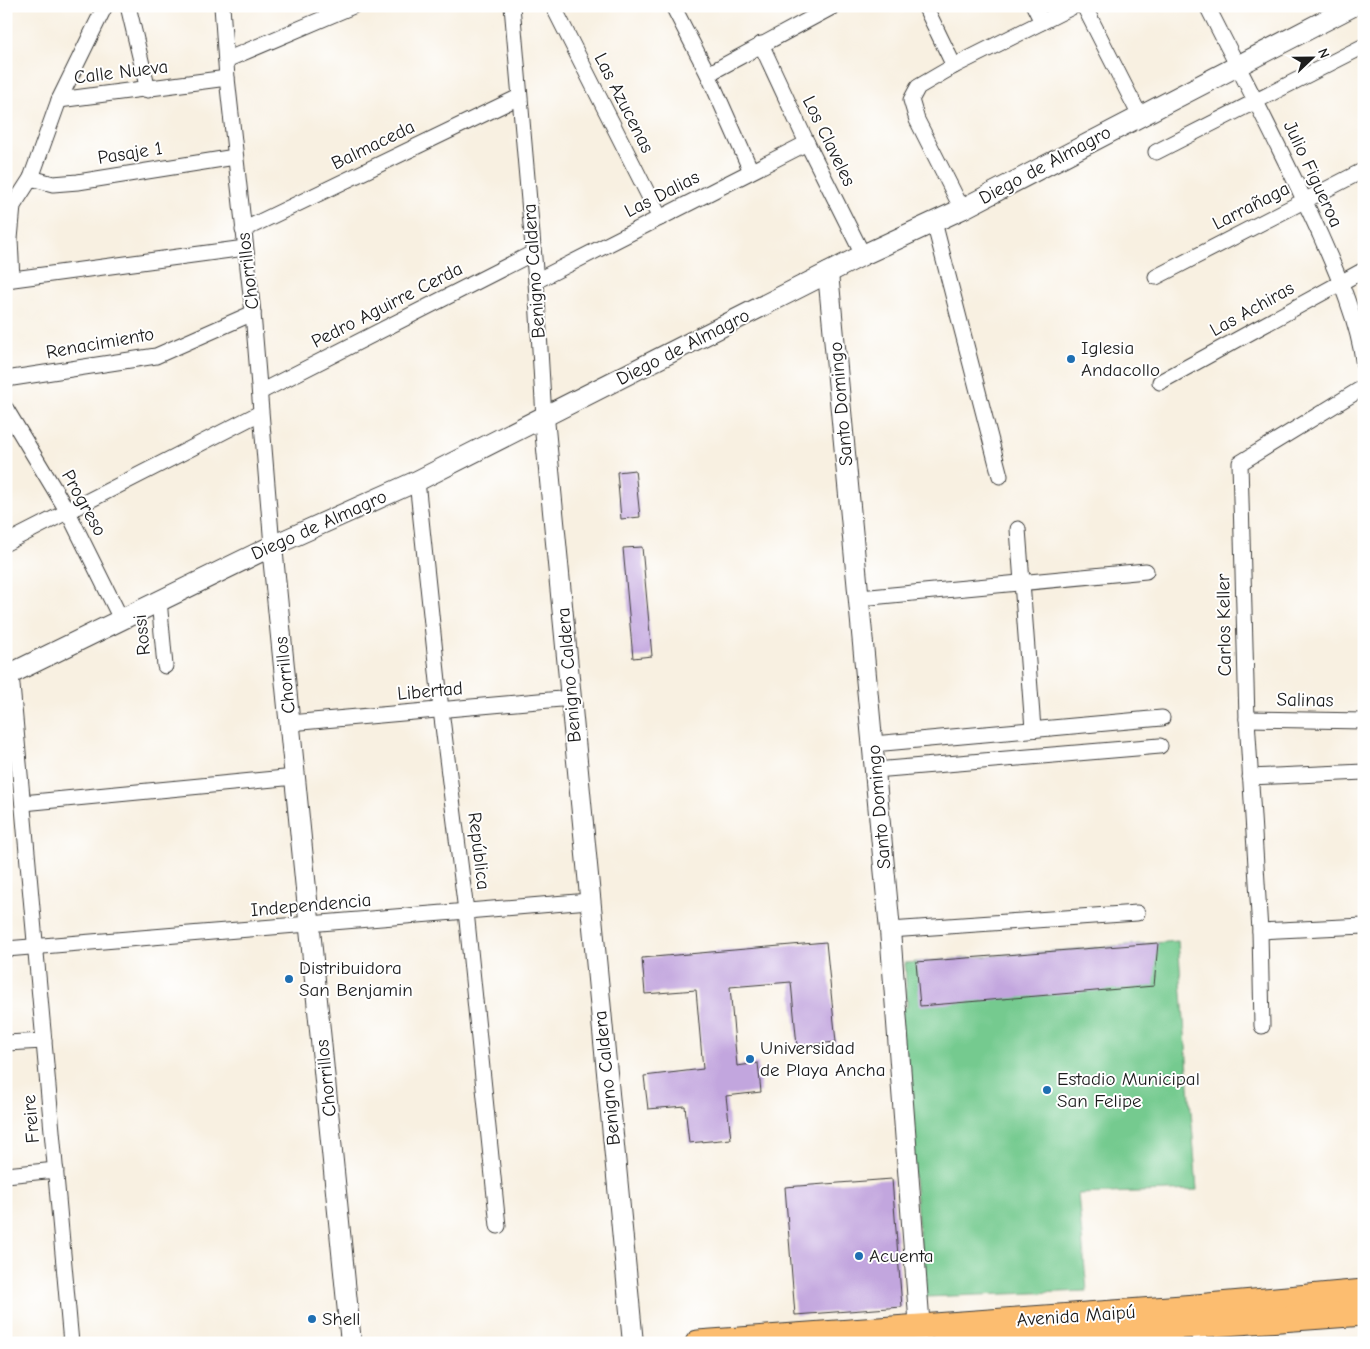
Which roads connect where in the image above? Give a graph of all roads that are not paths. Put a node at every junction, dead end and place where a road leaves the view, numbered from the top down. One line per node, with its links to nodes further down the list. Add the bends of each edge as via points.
1 (104, 6): 25 (street)
2 (128, 6): 23 (street)
3 (222, 6): 18 (street, Chorrillos)
4 (353, 6): 18 (street)
5 (512, 6): 24 (street, Benigno Caldera)
6 (553, 6): 36 (street, Las Azucenas)
7 (674, 6): 21 (street)
8 (834, 6): 16 (street)
9 (925, 6): 20 (street)
10 (1034, 6): 15 (street)
11 (1074, 6): 15 (street)
12 (1084, 6): 27 (street)
13 (1207, 6): 19 (street, Julio Figueroa)
14 (1353, 6): 19 (street, Diego de Almagro)
15 (1042, 22): 20 (street)
16 (761, 44): 21 (street); 28 (street, Los Claveles)
17 (1364, 46): 26 (street)
18 (226, 60): 22 (street, Chorrillos)
19 (1237, 65): 26 (street, Julio Figueroa); 27 (street, Diego de Almagro)
20 (954, 66): 35 (street, via 918,87 911,100 917,120)
21 (708, 74): 31 (street)
22 (227, 78): 23 (street, Calle Nueva); 30 (street, Chorrillos)
23 (148, 90): 25 (street, Calle Nueva)
24 (519, 97): 38 (street, Balmaceda); 40 (street, Benigno Caldera)
25 (59, 100): 33 (street, Calle Nueva)
26 (1257, 102): 29 (street); 34 (street, Julio Figueroa)
27 (1140, 116): 35 (street, Diego de Almagro)
28 (807, 143): 31 (street, Las Dalias); 41 (street, Los Claveles)
29 (1156, 152)
30 (235, 157): 33 (street, Pasaje 1, via 53,184); 38 (street, Chorrillos)
31 (751, 170): 36 (street, Las Dalias)
32 (1364, 170): 34 (street, Larrañaga)
33 (31, 178): 45 (street, Calle Nueva, via 13,206)
34 (1305, 200): 44 (street, Larrañaga); 47 (street, Julio Figueroa)
35 (962, 209): 37 (street, Diego de Almagro)
36 (660, 218): 46 (street, Las Dalias)
37 (934, 222): 41 (street, Diego de Almagro); 57 (street)
38 (243, 230): 39 (street, Chorrillos)
39 (245, 248): 45 (street, Calle Nueva); 48 (street, Chorrillos)
40 (532, 253): 46 (street, Benigno Caldera); 53 (street, Pedro Aguirre Cerda)
41 (863, 255): 43 (street, Diego de Almagro)
42 (1364, 270): 47 (street, Las Achiras)
43 (828, 273): 56 (street, Diego de Almagro); 65 (street, Santo Domingo)
44 (1156, 277)
45 (9, 280)
46 (536, 281): 56 (street, Benigno Caldera)
47 (1341, 282): 49 (street, Julio Figueroa); 51 (street, Las Achiras)
48 (253, 313): 50 (street, Renacimiento, via 156,356); 53 (street, Chorrillos)
49 (1364, 366)
50 (6, 379)
51 (1160, 382)
52 (1364, 387): 73 (street, Carlos Keller, via 1240,463)
53 (260, 392): 55 (street, Chorrillos)
54 (6, 409): 59 (street, Progreso)
55 (260, 413): 59 (street); 62 (street, Chorrillos)
56 (544, 418): 58 (street, Diego de Almagro); 70 (street, Benigno Caldera)
57 (1000, 476)
58 (417, 481): 62 (street, Diego de Almagro); 71 (street, República)
59 (68, 512): 61 (street); 67 (street, Progreso)
60 (1018, 529): 64 (street)
61 (6, 542)
62 (272, 546): 66 (street, Diego de Almagro); 75 (street, Chorrillos)
63 (1146, 571): 64 (street)
64 (1023, 583): 65 (street); 76 (street)
65 (860, 598): 77 (street, Santo Domingo)
66 (159, 600): 67 (street, Diego de Almagro); 68 (street, Rossi)
67 (121, 619): 69 (street, Diego de Almagro)
68 (165, 666)
69 (9, 675): 83 (street, Freire)
70 (572, 698): 71 (street, Libertad); 84 (street, Benigno Caldera)
71 (441, 710): 75 (street, Libertad); 85 (street, República)
72 (1162, 718): 76 (street)
73 (1246, 719): 74 (street, Salinas); 81 (street, Carlos Keller)
74 (1364, 721)
75 (290, 723): 82 (street, Chorrillos)
76 (1033, 729): 77 (street)
77 (873, 744): 79 (street, Santo Domingo)
78 (1160, 746): 79 (street)
79 (875, 770): 89 (street, Santo Domingo)
80 (1364, 772): 81 (street)
81 (1250, 776): 90 (street, Carlos Keller)
82 (295, 777): 83 (street); 87 (street, Chorrillos)
83 (23, 802): 91 (street, Freire)
84 (589, 901): 85 (street, Independencia); 105 (street, Benigno Caldera)
85 (466, 911): 87 (street, Independencia); 98 (street, República)
86 (1137, 913): 89 (street)
87 (311, 925): 91 (street, Independencia); 104 (street, Chorrillos)
88 (1364, 926): 90 (street)
89 (890, 930): 102 (street, Santo Domingo)
90 (1260, 931): 93 (street, Carlos Keller)
91 (36, 946): 92 (street, Independencia); 94 (street, Freire)
92 (6, 949)
93 (1262, 1026)
94 (44, 1041): 95 (street); 96 (street, Freire)
95 (6, 1043)
96 (56, 1170): 97 (street); 103 (street, Freire)
97 (6, 1175)
98 (498, 1226)
99 (1364, 1292): 101 (main road, Avenida Maipú)
100 (1364, 1314): 101 (main road, Avenida Maipú)
101 (1198, 1325): 102 (main road, Avenida Maipú); 107 (main road, Avenida Maipú)
102 (920, 1335): 106 (main road, Avenida Maipú)
103 (72, 1343)
104 (351, 1343)
105 (633, 1343)
106 (698, 1343)
107 (945, 1343)

